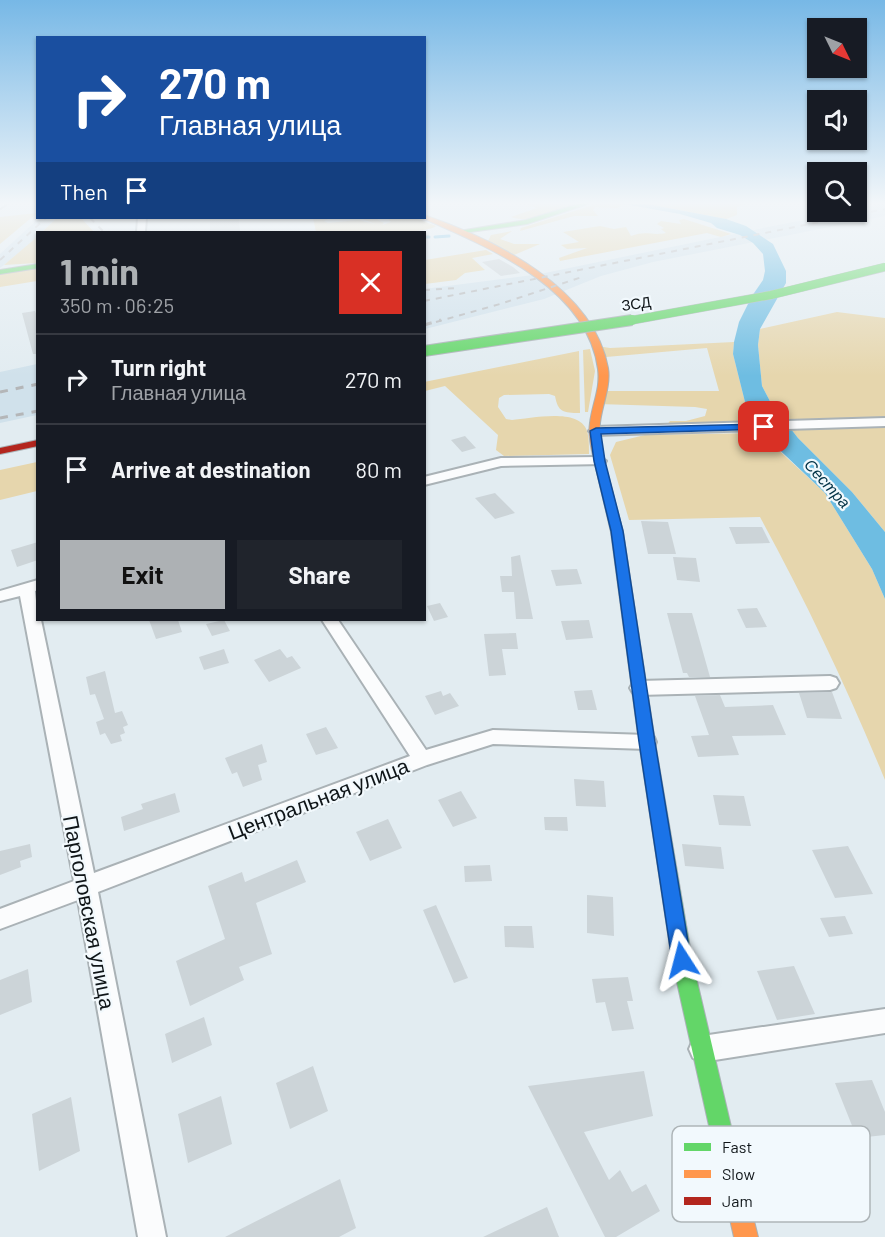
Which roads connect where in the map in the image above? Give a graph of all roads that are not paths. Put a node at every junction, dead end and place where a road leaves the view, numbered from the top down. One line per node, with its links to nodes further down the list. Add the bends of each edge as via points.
1 (516, 261): 10 (main road, via 552,286 585,321 597,345 603,370)
2 (36, 266): 4 (main road)
3 (885, 267): 6 (main road, ЗСД, bridge, via 800,291 725,306)
4 (0, 272)
5 (885, 279): 7 (main road, ЗСД, via 737,314)
6 (426, 351)
7 (426, 362)
8 (885, 422): 10 (street)
9 (36, 431): 11 (main road)
10 (596, 431): 14 (main road)
11 (0, 438)
12 (36, 443): 13 (main road)
13 (0, 451)
14 (599, 461): 15 (street, via 501,462); 22 (main road, via 617,531)
15 (426, 481)
16 (32, 587): 17 (street); 18 (street, Парголовская улица)
17 (0, 596)
18 (36, 609)
19 (38, 621): 25 (street, Парголовская улица)
20 (331, 621): 24 (street)
21 (830, 683): 22 (street)
22 (639, 688): 23 (main road)
23 (647, 742): 24 (street, Центральная улица, via 493,737); 28 (main road, via 682,960)
24 (422, 759): 25 (street, Центральная улица)
25 (86, 886): 26 (street, Центральная улица); 31 (street, Парголовская улица)
26 (0, 919)
27 (885, 1022): 28 (street)
28 (702, 1049): 29 (main road)
29 (720, 1126)
30 (742, 1222): 32 (main road)
31 (152, 1237)
32 (746, 1237)

